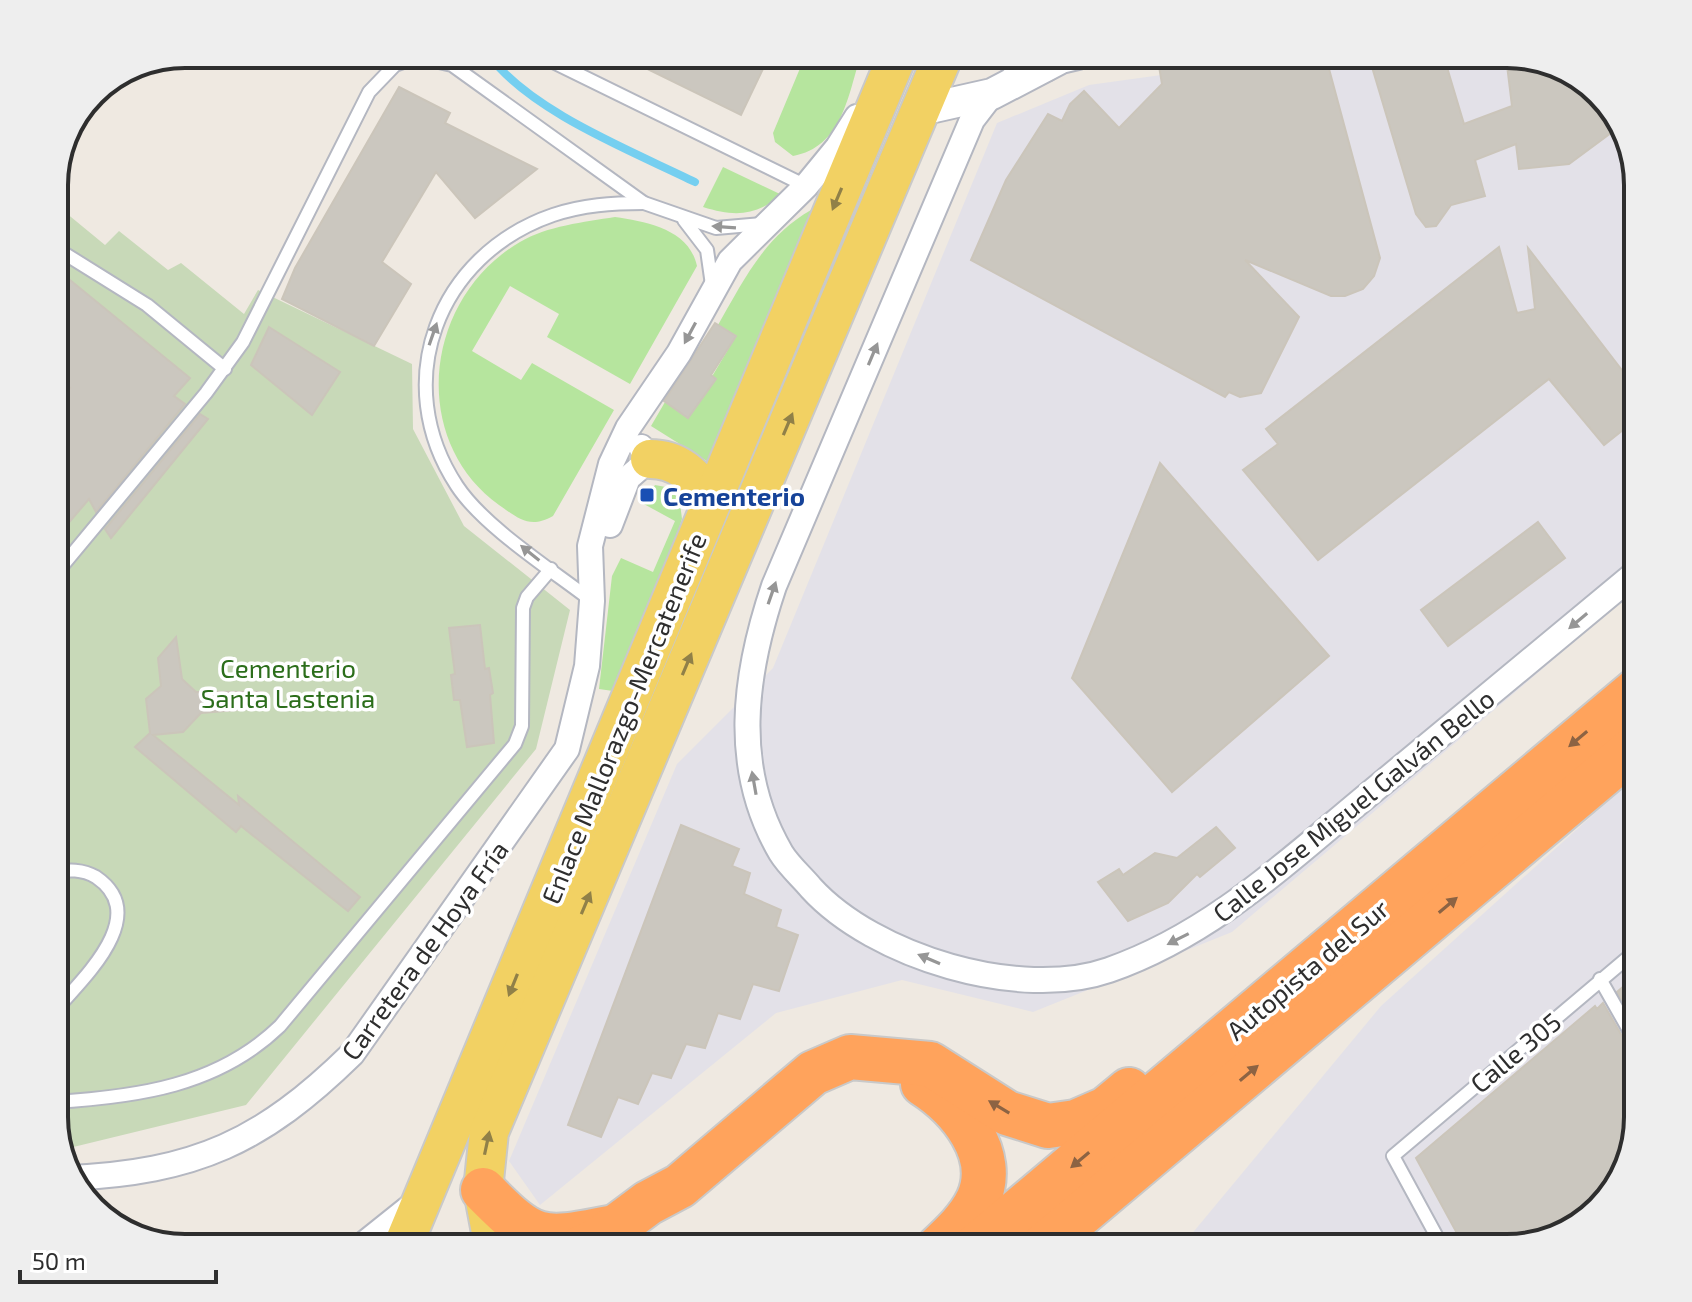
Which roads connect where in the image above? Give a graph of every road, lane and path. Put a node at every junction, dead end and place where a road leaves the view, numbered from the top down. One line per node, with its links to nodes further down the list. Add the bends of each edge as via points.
1 (392, 68): 16 (lane, via 357,110 269,295)
2 (456, 68): 11 (lane)
3 (566, 68): 10 (lane)
4 (892, 68): 8 (main road, Enlace Mallorazgo-Mercatenerife)
5 (938, 68): 9 (main road, Enlace Mallorazgo-Mercatenerife)
6 (1043, 68): 7 (street)
7 (992, 94): 9 (street); 22 (street, Calle Jose Miguel Galván Bello, one-way to 7, via 1214,921 1108,971 1058,981 942,965 880,939 826,904 782,855 754,791 746,724 754,645 774,586 972,120)
8 (878, 101): 10 (street, Carretera de Hoya Fría, via 854,119); 19 (main road, Enlace Mallorazgo-Mercatenerife, one-way to 19)
9 (921, 110): 36 (main road, Enlace Mallorazgo-Mercatenerife, one-way to 9, via 489,1132)
10 (806, 186): 13 (street, Carretera de Hoya Fría)
11 (644, 203): 12 (lane); 21 (lane, one-way to 11, via 477,511 448,473 425,404 428,349 460,283 505,238 575,209)
12 (681, 217): 13 (lane, one-way to 12, via 716,228); 15 (lane, via 707,250)
13 (768, 223): 15 (street, Carretera de Hoya Fría, via 730,261)
14 (68, 256): 16 (lane, via 147,305)
15 (712, 294): 17 (street, Carretera de Hoya Fría, one-way to 17)
16 (225, 369): 20 (lane)
17 (628, 428): 18 (street); 23 (street, Carretera de Hoya Fría, via 611,464 590,546)
18 (650, 459): 19 (main road, via 687,469); 23 (street, Carretera de Hoya Fría, via 628,478 614,508)
19 (713, 499): 37 (main road, Enlace Mallorazgo-Mercatenerife, one-way to 37)
20 (68, 559)
21 (551, 569): 23 (lane); 33 (lane, via 523,608 522,726 515,744 280,1026 252,1050 208,1075 136,1096)
22 (1624, 583)
23 (592, 601): 35 (street, Carretera de Hoya Fría, via 587,666 567,749 352,1054 308,1097 219,1152 116,1176)
24 (1624, 701): 32 (highway, Autopista del Sur, one-way to 32)
25 (1624, 757): 34 (highway, Autopista del Sur, one-way to 25)
26 (68, 871): 29 (lane, via 92,875 111,894 117,910 108,947)
27 (1624, 960): 28 (lane, Calle 305)
28 (1600, 979): 30 (lane); 47 (lane, Calle 305, via 1393,1156)
29 (68, 995)
30 (1624, 1021)
31 (899, 1061): 32 (highway, one-way to 31, via 1154,1068 1106,1109 1076,1122 1048,1126 1007,1113 930,1064); 42 (highway, via 850,1057 813,1073); 43 (highway, via 963,1118 979,1149 979,1198)
32 (1195, 1064): 44 (highway, Autopista del Sur, one-way to 44)
33 (68, 1101)
34 (1190, 1123): 45 (highway, Autopista del Sur); 46 (highway, via 1183,1155)
35 (85, 1177)
36 (483, 1190): 40 (main road, Enlace Mallorazgo-Mercatenerife); 41 (highway, via 516,1224)
37 (428, 1192): 38 (street); 39 (main road, Enlace Mallorazgo-Mercatenerife)
38 (376, 1234)
39 (408, 1234)
40 (491, 1234)
41 (535, 1234)
42 (615, 1234)
43 (953, 1234)
44 (991, 1234)
45 (1058, 1234)
46 (1091, 1234)
47 (1435, 1234)

